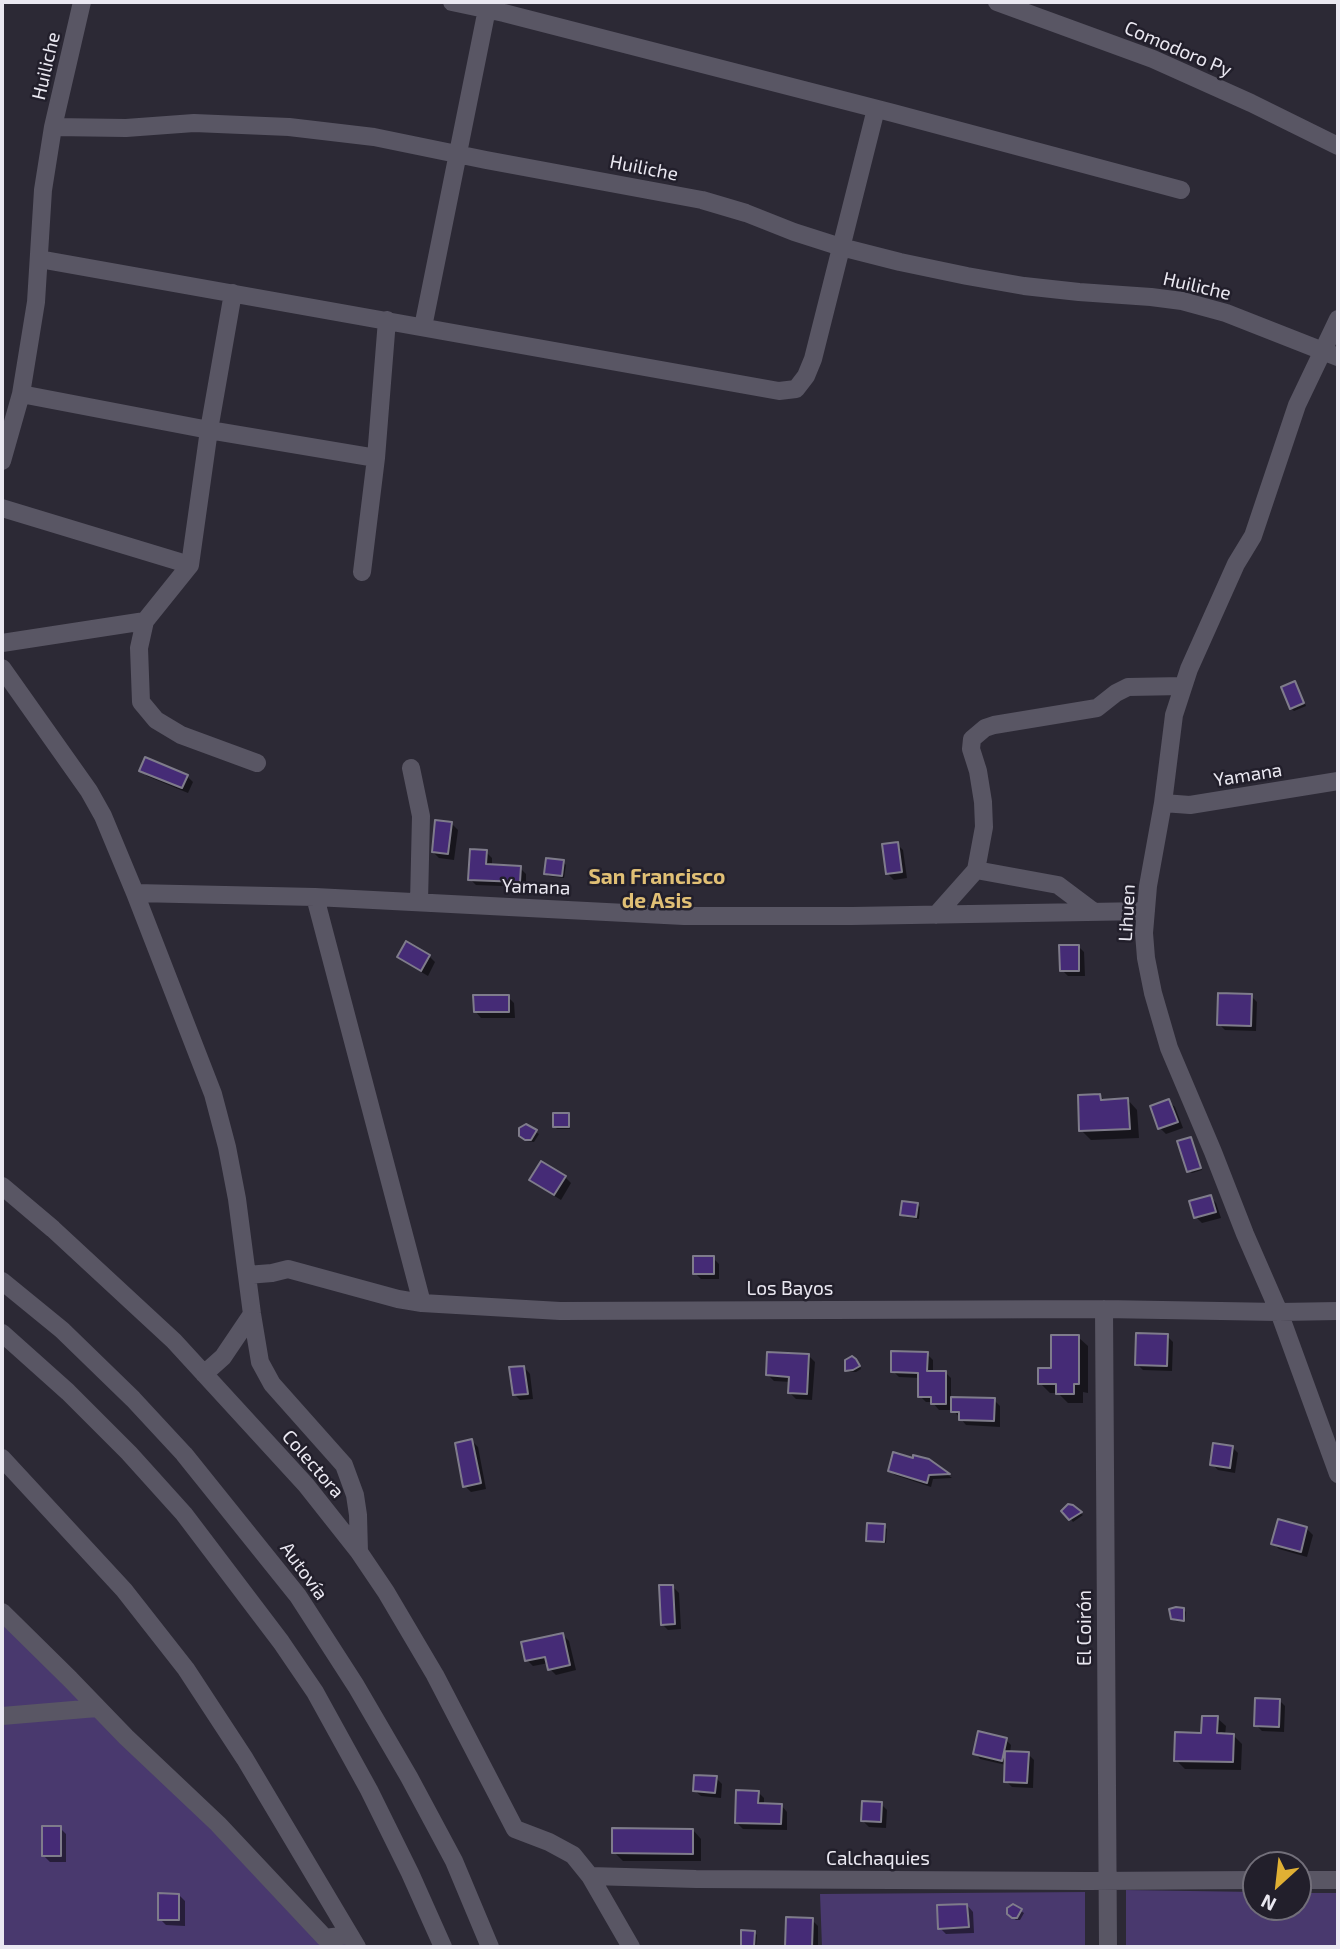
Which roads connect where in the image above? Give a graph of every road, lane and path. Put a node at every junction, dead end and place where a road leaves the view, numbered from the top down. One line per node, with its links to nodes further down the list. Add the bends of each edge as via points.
1 (82, 2): 6 (street, Huiliche)
2 (452, 2): 4 (street)
3 (997, 2): 7 (street, Comodoro Py, via 1153,59)
4 (487, 9): 5 (street); 8 (street)
5 (876, 109): 9 (street); 10 (street)
6 (53, 127): 8 (street, Huiliche, via 194,123 289,127 374,136); 11 (street)
7 (1338, 146)
8 (458, 154): 10 (street, Huiliche, via 702,200); 15 (street)
9 (1181, 190)
10 (841, 247): 15 (street, via 813,359 796,389 779,391); 16 (street, Huiliche, via 1024,286 1182,301 1227,313)
11 (39, 259): 12 (street); 17 (street)
12 (233, 293): 14 (street); 18 (street)
13 (1338, 319): 16 (street, Lihuen)
14 (387, 320): 15 (street); 19 (street)
15 (424, 327)
16 (1331, 354): 27 (street, Lihuen, via 1297,405 1253,536 1236,564)
17 (21, 394): 18 (street); 20 (street)
18 (209, 430): 19 (street); 22 (street)
19 (376, 458): 23 (street)
20 (2, 461)
21 (2, 508): 22 (street)
22 (190, 565): 24 (street)
23 (362, 572)
24 (145, 621): 25 (street); 28 (street, via 139,648 141,702 156,720 181,735)
25 (2, 643)
26 (2, 667): 33 (street, via 89,791)
27 (1183, 686): 31 (street, Lihuen, via 1174,715); 32 (street, via 1128,687 1097,708 985,727 972,739 971,749 983,802 984,827)
28 (257, 762)
29 (411, 768): 35 (street, via 421,817)
30 (1338, 781): 31 (street, Yamana, via 1190,804)
31 (1163, 803): 36 (street, Lihuen)
32 (976, 870): 37 (street, via 1059,885); 38 (street)
33 (135, 893): 34 (street, Yamana); 40 (street, via 213,1094 237,1199)
34 (315, 897): 35 (street, Yamana); 42 (street)
35 (419, 902): 38 (street, Yamana, via 684,916)
36 (1146, 911): 37 (street, Yamana); 45 (street, Lihuen, via 1146,958 1169,1048)
37 (1094, 912): 38 (street, Yamana)
38 (936, 915)
39 (2, 1186): 48 (street, Colectora, via 174,1341)
40 (247, 1275): 42 (street, Los Bayos, via 288,1269); 46 (street)
41 (2, 1281): 63 (street, Autovía, via 134,1399 202,1475 298,1597 422,1801 454,1861)
42 (422, 1303): 43 (street, Los Bayos, via 560,1311)
43 (1104, 1309): 45 (street, Los Bayos); 59 (street, El Coirón)
44 (1338, 1311): 45 (street, Los Bayos)
45 (1279, 1312): 50 (street, Lihuen)
46 (252, 1314): 48 (street, via 223,1357); 51 (street, via 260,1362 272,1384 344,1465 355,1494)
47 (2, 1333): 62 (street, via 68,1392 184,1514 281,1642 315,1692 369,1790)
48 (204, 1374): 51 (street, Colectora, via 306,1485)
49 (2, 1458): 60 (street, via 124,1590 186,1669)
50 (1338, 1474)
51 (359, 1552): 55 (street, Colectora, via 435,1675 515,1829 573,1855)
52 (2, 1612): 53 (street)
53 (97, 1709): 54 (street); 61 (street, via 218,1824)
54 (2, 1716)
55 (590, 1876): 59 (street, Calchaquies); 64 (street)
56 (1242, 1880): 59 (street, Calchaquies)
57 (1312, 1880): 58 (street)
58 (1338, 1880)
59 (1107, 1881): 65 (street, El Coirón)
60 (353, 1941): 61 (street)
61 (328, 1942)
62 (443, 1947)
63 (490, 1947)
64 (631, 1947)
65 (1108, 1947)

